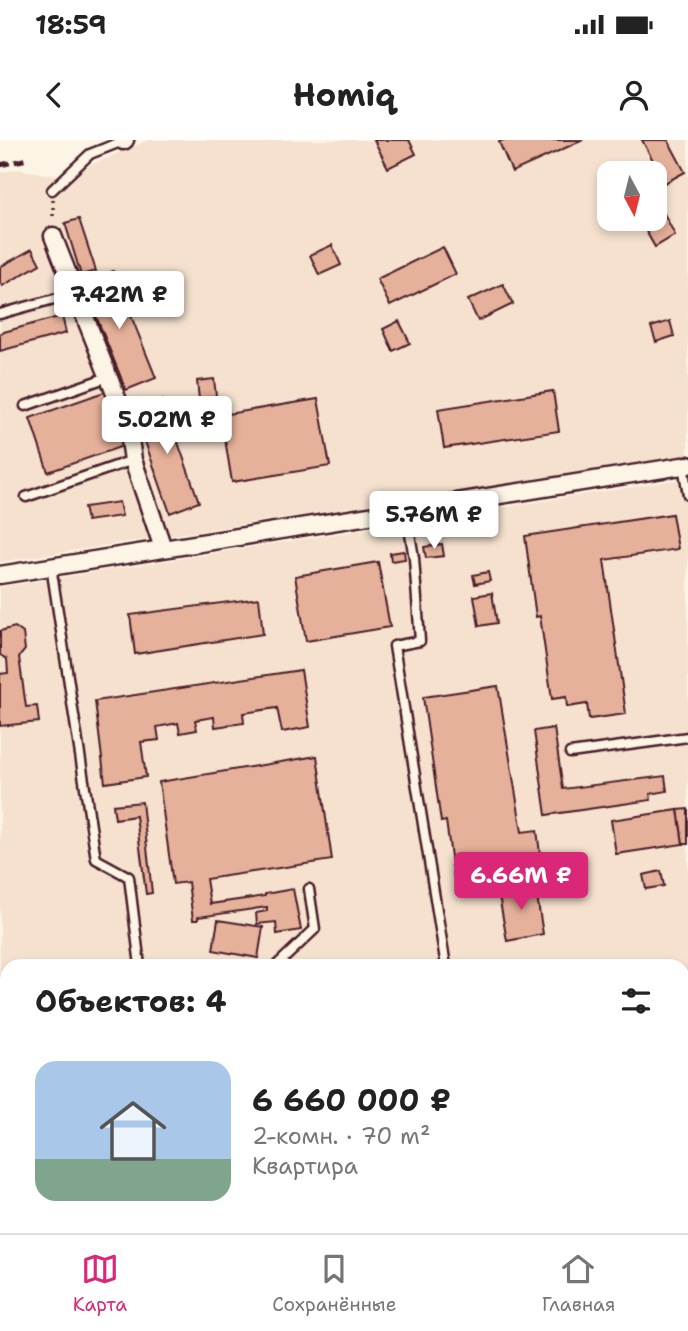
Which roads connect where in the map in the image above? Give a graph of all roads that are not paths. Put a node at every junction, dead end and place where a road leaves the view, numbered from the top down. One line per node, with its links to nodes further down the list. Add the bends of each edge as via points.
1 (124, 140): 2 (lane, via 90,154)
2 (52, 190)
3 (53, 236): 4 (street)
4 (76, 293): 5 (lane); 6 (street)
5 (0, 314)
6 (108, 377): 7 (lane); 8 (street, via 128,426)
7 (25, 406)
8 (133, 460): 11 (lane); 13 (street)
9 (685, 465): 10 (lane); 12 (street)
10 (688, 495)
11 (26, 497)
12 (406, 510): 13 (street); 21 (lane, via 421,641 394,646)
13 (163, 548): 14 (street)
14 (51, 566): 15 (street); 19 (lane, via 96,859 129,877)
15 (0, 575)
16 (688, 737): 17 (lane)
17 (570, 753)
18 (309, 889): 20 (lane, via 315,929)
19 (139, 959)
20 (283, 959)
21 (445, 959)

